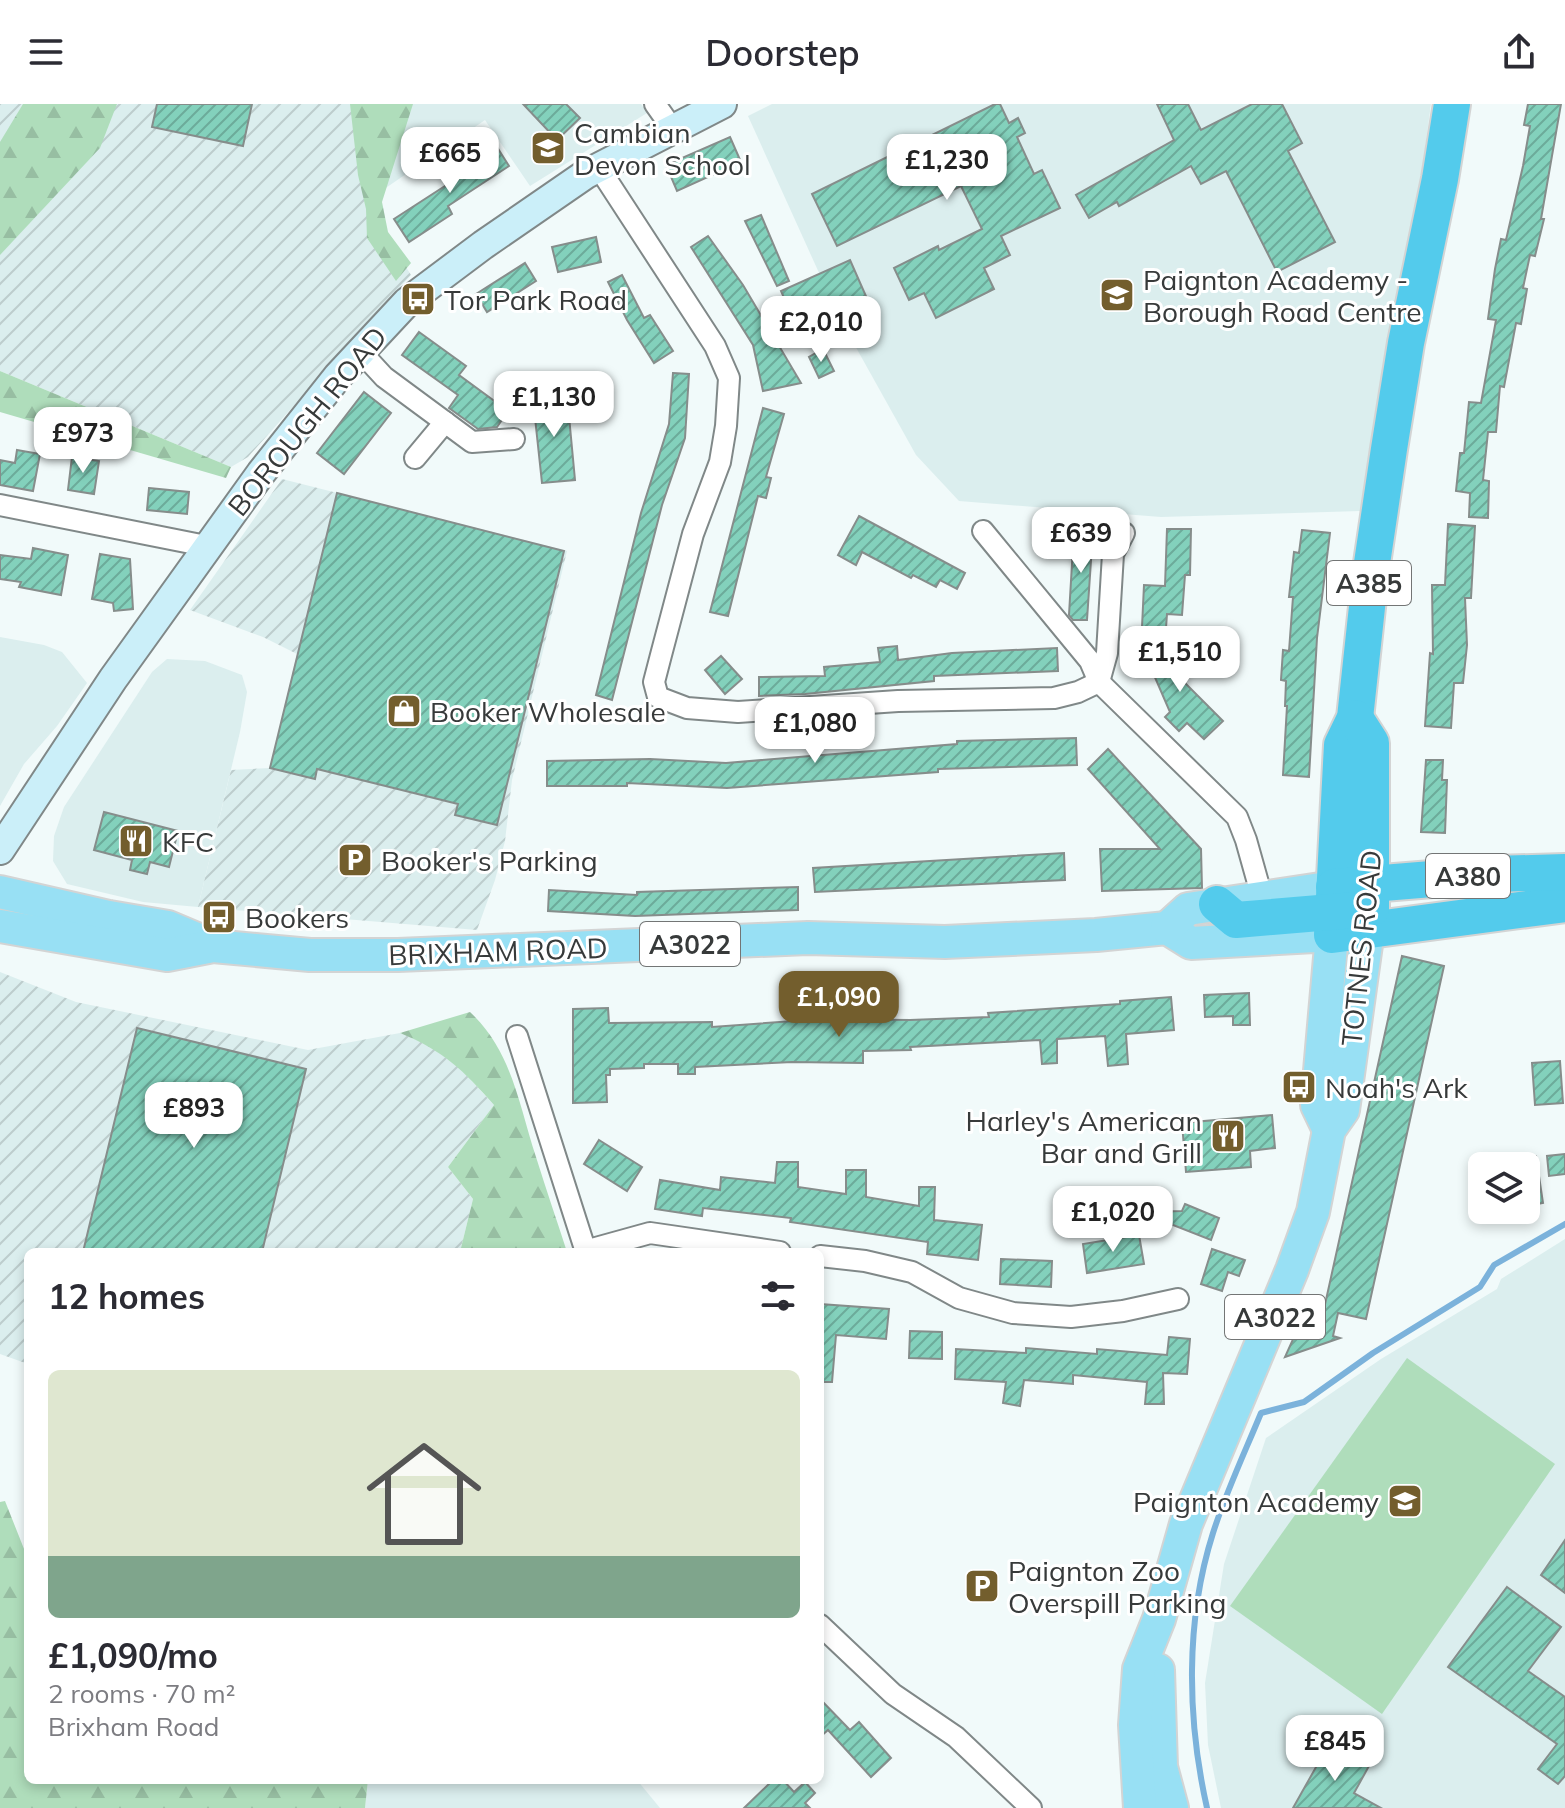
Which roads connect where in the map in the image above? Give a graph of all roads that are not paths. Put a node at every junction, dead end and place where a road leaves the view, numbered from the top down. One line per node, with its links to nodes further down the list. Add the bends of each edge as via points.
1 (655, 104): 4 (street)
2 (722, 104): 4 (main road, BOROUGH ROAD)
3 (1452, 104): 15 (highway, TOTNES ROAD / A385, via 1389,449)
4 (672, 128): 5 (main road, BOROUGH ROAD)
5 (599, 168): 6 (main road, BOROUGH ROAD, via 407,302); 14 (street, via 715,346 729,378 720,462 693,534 661,655 654,682 658,697 687,708 738,712 1054,698)
6 (361, 352): 7 (street, via 384,377); 13 (main road, BOROUGH ROAD)
7 (445, 422): 8 (street, via 472,442); 9 (street)
8 (514, 439)
9 (415, 458)
10 (0, 505): 13 (street)
11 (983, 531): 14 (street, via 1090,661)
12 (1124, 533): 14 (street, via 1113,554 1107,653)
13 (206, 546): 18 (main road, BOROUGH ROAD)
14 (1099, 682): 17 (street)
15 (1355, 718): 23 (highway, TOTNES ROAD, via 1371,743); 24 (highway, TOTNES ROAD / A385, via 1342,745)
16 (1255, 804): 17 (street)
17 (1237, 817): 21 (street)
18 (0, 850)
19 (0, 892): 27 (main road, BRIXHAM ROAD / A3022, via 168,927)
20 (1565, 893): 23 (highway, A380)
21 (1262, 897): 22 (main road, BRIXHAM ROAD); 24 (main road, BRIXHAM ROAD)
22 (1217, 904): 24 (highway, via 1236,920); 26 (main road, BRIXHAM ROAD, via 1188,909)
23 (1370, 908): 24 (highway, A380); 24 (highway, A380); 29 (main road, TOTNES ROAD / A3022, via 1343,1110)
24 (1333, 911): 26 (main road, BRIXHAM ROAD / A3022, via 1191,943); 29 (main road, TOTNES ROAD / A3022, via 1317,1105)
25 (0, 926): 27 (main road, BRIXHAM ROAD / A3022, via 167,955)
26 (1167, 928): 27 (main road, BRIXHAM ROAD / A3022, via 945,942 808,938 398,955 310,955)
27 (213, 946)
28 (517, 1036): 30 (street)
29 (1329, 1130): 35 (main road, TOTNES ROAD / A3022, via 1313,1212 1271,1326 1186,1524)
30 (585, 1248)
31 (597, 1248): 32 (street, via 650,1233)
32 (753, 1248)
33 (824, 1256): 34 (street, via 912,1272 959,1298 1013,1313 1071,1317)
34 (1178, 1299)
35 (1159, 1619): 38 (main road, TOTNES ROAD / A3022, via 1139,1669 1135,1725); 39 (main road, TOTNES ROAD / A3022, via 1161,1767)
36 (824, 1629): 37 (street, via 893,1694 956,1737)
37 (1031, 1808)
38 (1140, 1808)
39 (1172, 1808)

